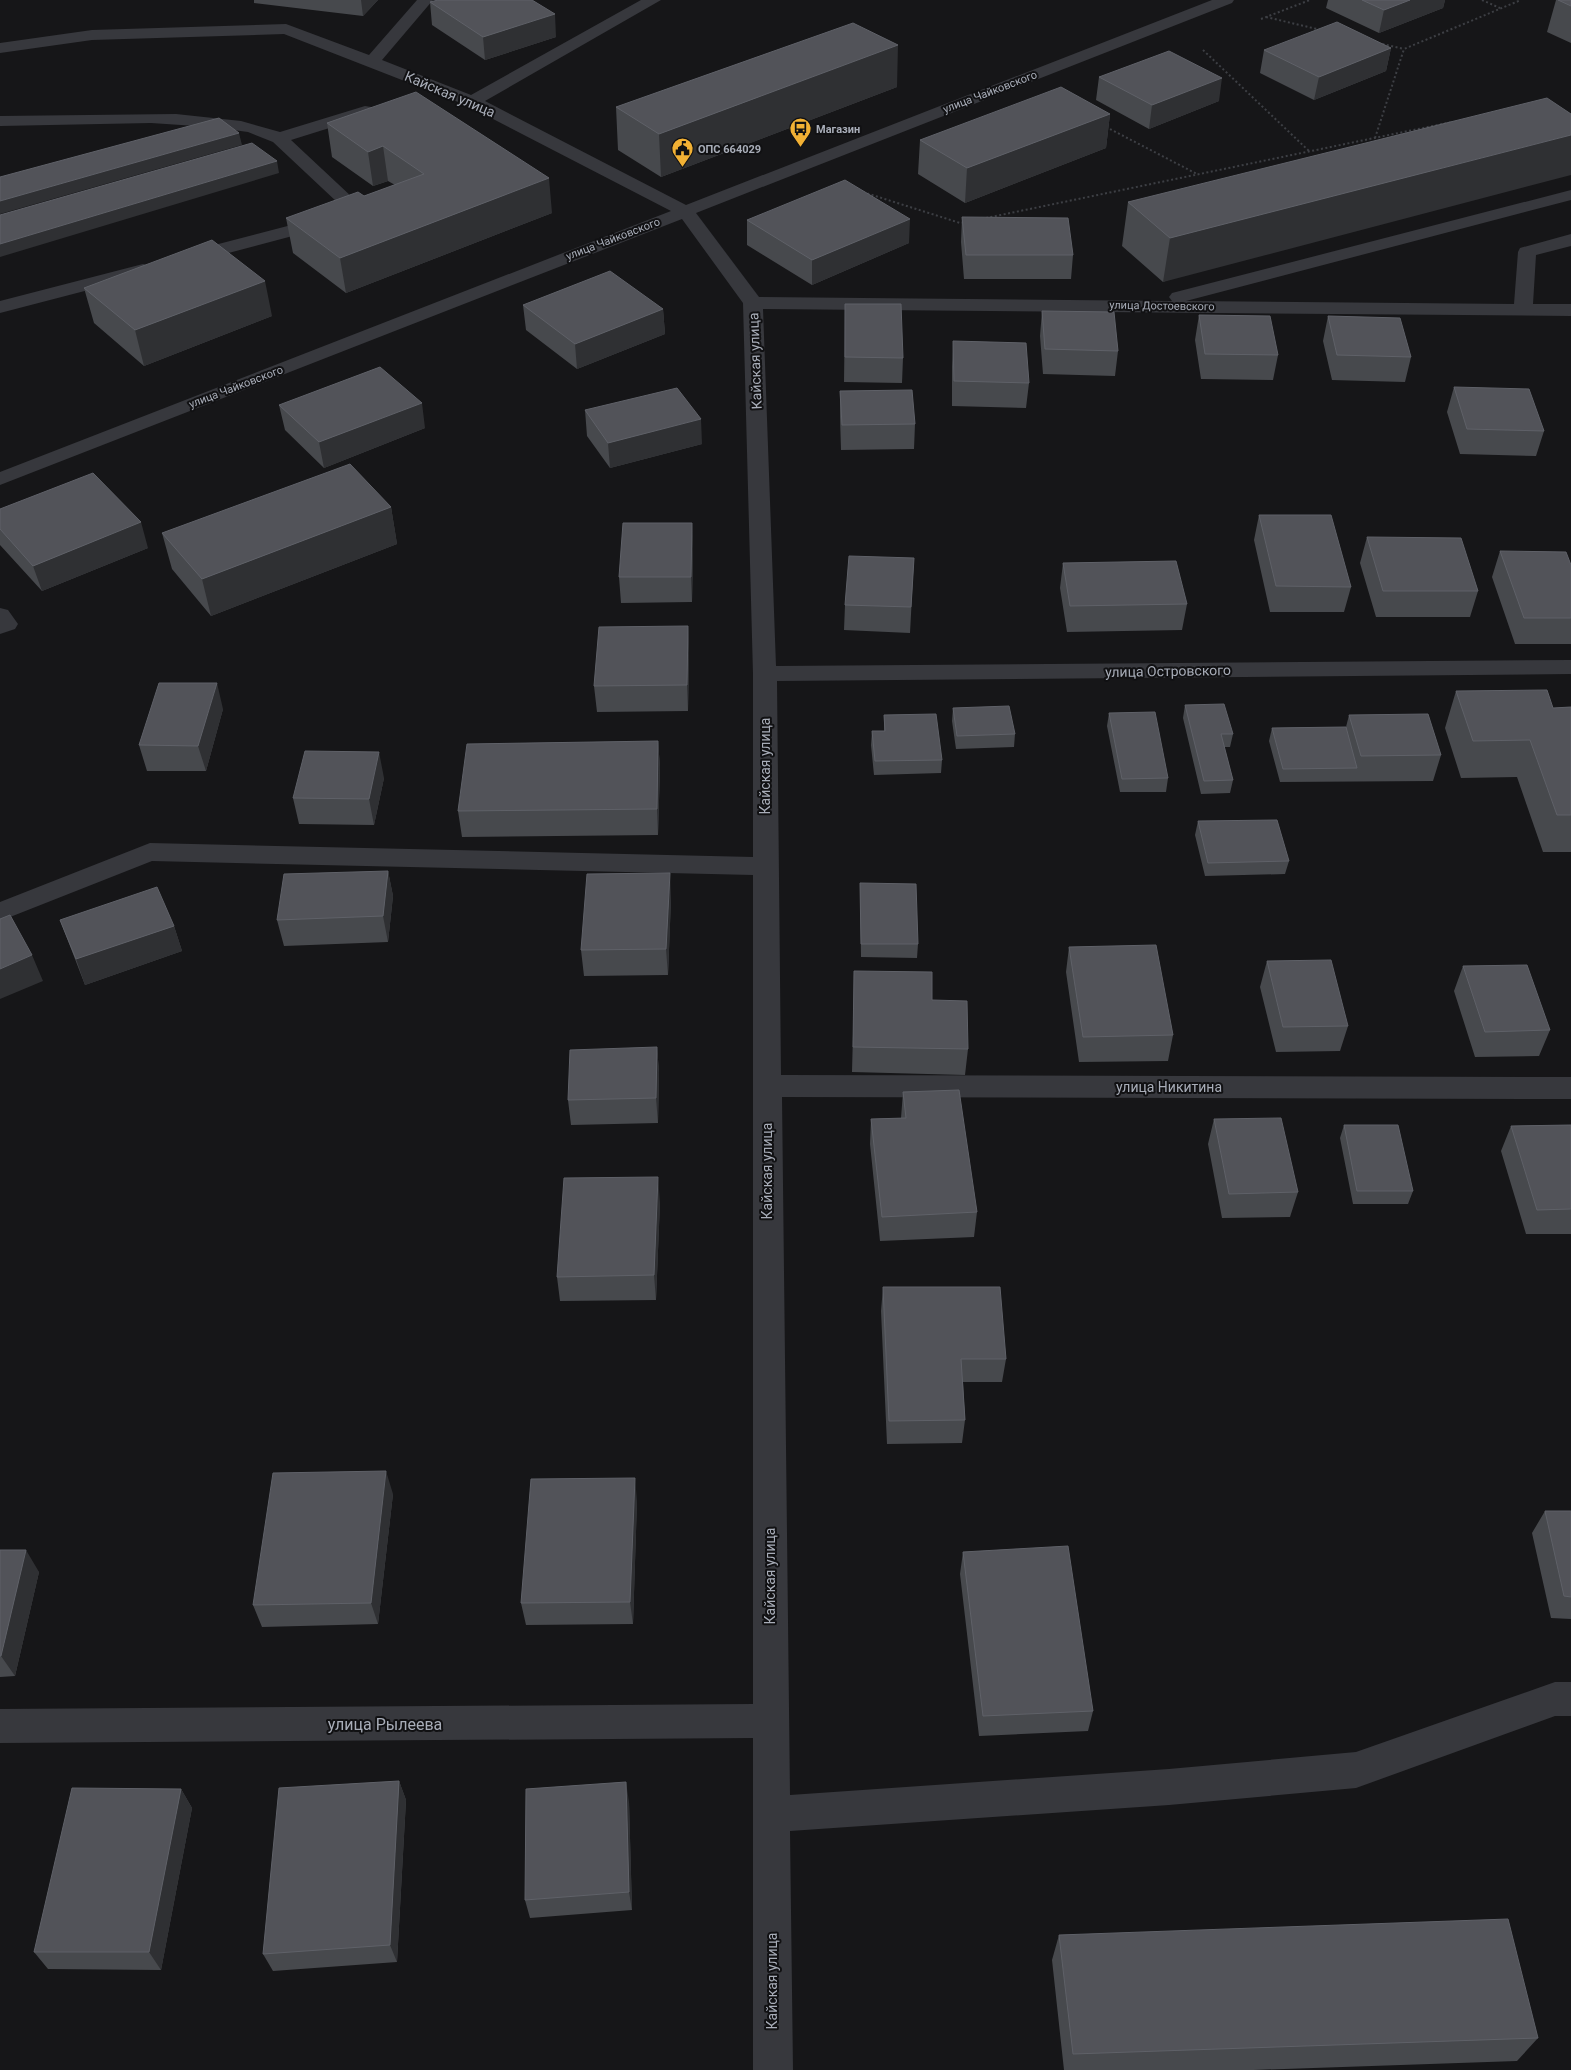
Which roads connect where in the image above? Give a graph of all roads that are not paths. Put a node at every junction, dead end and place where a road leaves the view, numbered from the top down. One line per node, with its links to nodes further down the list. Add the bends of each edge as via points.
1 (425, 0): 5 (street)
2 (653, 0): 8 (street)
3 (1226, 0): 13 (street, улица Чайковского)
4 (0, 48): 5 (street, Кайская улица, via 92,34 286,29)
5 (372, 62): 6 (street, Кайская улица)
6 (440, 88): 7 (street); 8 (street, Кайская улица)
7 (412, 97)
8 (472, 101): 13 (street, Кайская улица)
9 (383, 106): 11 (street)
10 (0, 121): 11 (street, via 166,118 231,124 268,132)
11 (279, 138): 17 (street, via 347,202 345,208 328,221)
12 (1571, 195): 16 (street)
13 (685, 211): 15 (street, Кайская улица); 20 (street, улица Чайковского)
14 (1571, 240): 18 (street, via 1527,252)
15 (753, 302): 16 (street, улица Достоевского); 24 (street, Кайская улица)
16 (1144, 306): 18 (street, улица Достоевского)
17 (0, 307)
18 (1523, 310): 19 (street, улица Достоевского)
19 (1571, 310)
20 (0, 479)
21 (0, 615): 22 (street, via 6,624)
22 (0, 627)
23 (1571, 667): 24 (street, улица Островского)
24 (765, 674): 25 (street, Кайская улица)
25 (766, 866): 26 (street, via 150,852); 27 (street, Кайская улица)
26 (0, 912)
27 (767, 1086): 28 (street, улица Никитина); 30 (street, Кайская улица)
28 (1571, 1088)
29 (1571, 1699): 32 (street, via 1556,1699 1356,1770 1169,1787)
30 (771, 1722): 31 (street, улица Рылеева); 32 (street, Кайская улица)
31 (0, 1726)
32 (771, 1814): 33 (street, Кайская улица)
33 (773, 2070)

